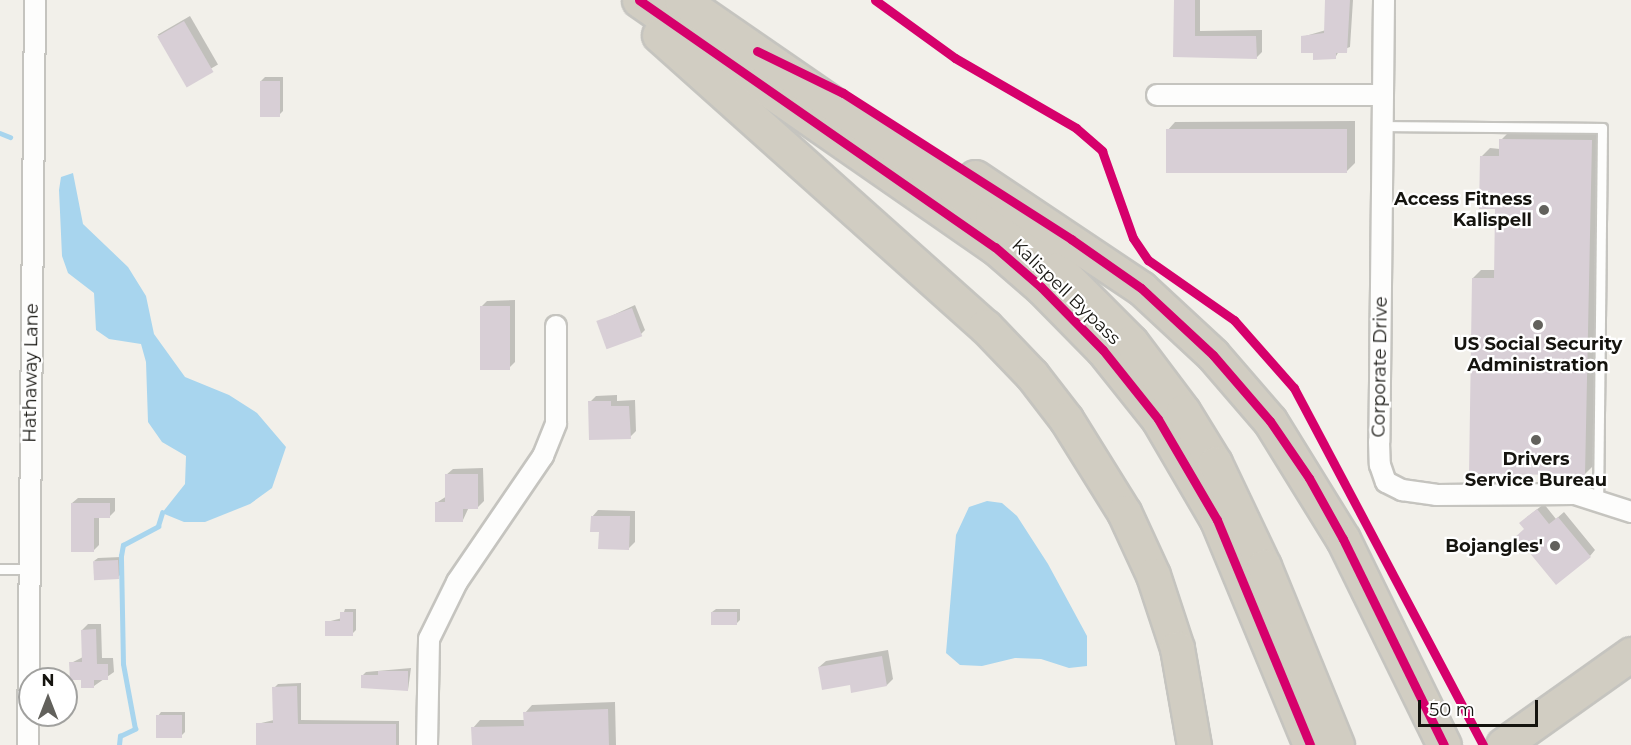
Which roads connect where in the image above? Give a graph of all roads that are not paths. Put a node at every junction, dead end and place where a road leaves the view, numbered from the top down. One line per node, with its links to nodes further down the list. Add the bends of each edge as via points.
1 (35, 0): 14 (street, Hathaway Lane)
2 (624, 0): 19 (highway, via 985,326 1050,397 1082,441 1154,575 1177,648)
3 (639, 0): 16 (highway, Kalispell Bypass, via 995,247 1103,350 1158,419 1217,520)
4 (682, 0): 6 (highway, Kalispell Bypass)
5 (1384, 0): 8 (street, Corporate Drive)
6 (757, 51): 16 (highway, Kalispell Bypass, via 992,214 1090,298 1131,342 1184,411 1215,463 1268,576); 20 (highway, via 843,93 1071,239 1141,288 1213,356 1270,421 1326,508)
7 (1157, 95): 8 (street)
8 (1383, 95): 9 (street, Corporate Drive)
9 (1382, 126): 11 (street, Corporate Drive, via 1379,442 1386,482 1402,490 1436,495 1575,494); 11 (lane, via 1602,128)
10 (556, 326): 18 (street, via 555,423 543,456 457,582 429,639)
11 (1598, 499): 12 (street, Corporate Drive)
12 (1631, 512)
13 (0, 569): 14 (lane)
14 (29, 569): 17 (street, Hathaway Lane)
15 (1631, 654): 21 (highway)
16 (1327, 742)
17 (28, 745)
18 (427, 745)
19 (1194, 745)
20 (1444, 745)
21 (1503, 745)

